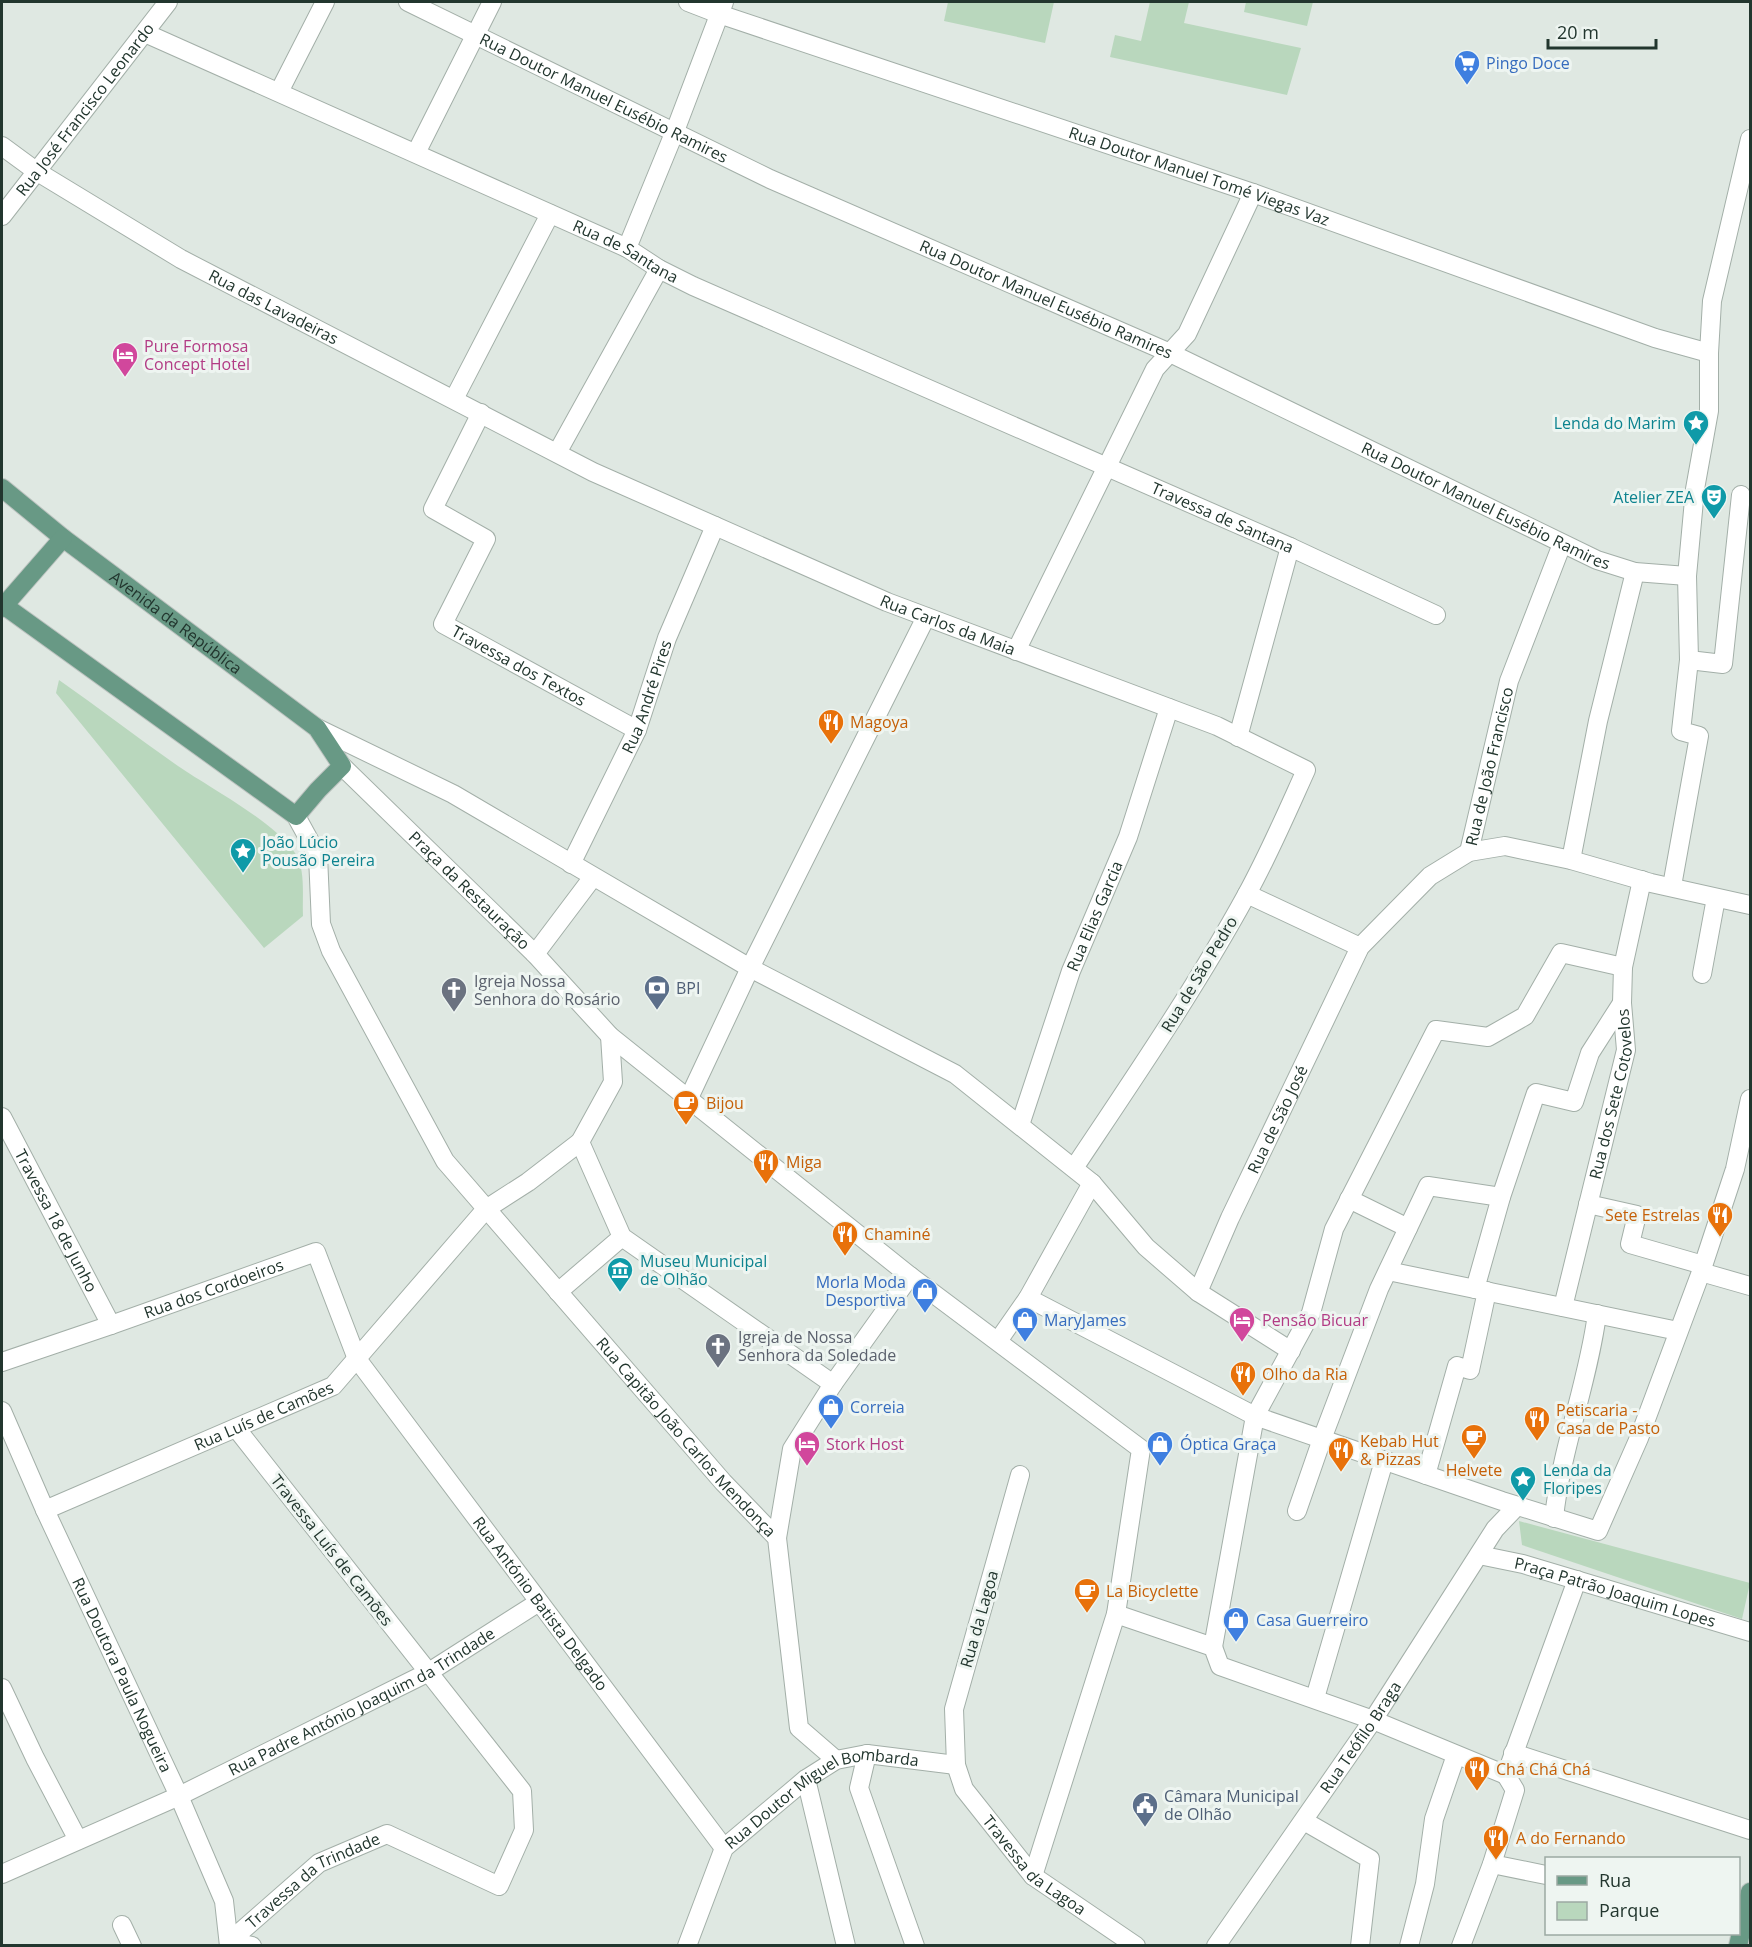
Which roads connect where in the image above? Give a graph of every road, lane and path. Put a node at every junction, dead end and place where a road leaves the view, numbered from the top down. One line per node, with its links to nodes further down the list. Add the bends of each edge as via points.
1 (168, 2): 7 (street, Rua José Francisco Leonardo)
2 (325, 2): 9 (street)
3 (408, 2): 8 (street, Rua Doutor Manuel Eusébio Ramires)
4 (492, 2): 8 (street)
5 (687, 2): 6 (street, Rua Doutor Manuel Tomé Viegas Vaz)
6 (721, 8): 10 (street); 15 (street, Rua Doutor Manuel Tomé Viegas Vaz)
7 (145, 33): 9 (street, Rua de Santana); 14 (street, Rua José Francisco Leonardo)
8 (476, 34): 10 (street, Rua Doutor Manuel Eusébio Ramires); 13 (street)
9 (279, 92): 13 (street, Rua de Santana)
10 (675, 131): 18 (street); 20 (street, Rua Doutor Manuel Eusébio Ramires, via 770,179)
11 (1750, 139): 21 (street, via 1712,301)
12 (2, 146): 14 (street, Rua das Lavadeiras)
13 (416, 153): 16 (street, Rua de Santana)
14 (36, 171): 17 (street, Rua José Francisco Leonardo); 22 (street, Rua das Lavadeiras, via 181,259)
15 (1254, 193): 20 (street, via 1187,334); 21 (street, Rua Doutor Manuel Tomé Viegas Vaz, via 1655,338)
16 (550, 214): 18 (street, Rua de Santana); 22 (street)
17 (2, 216)
18 (627, 248): 19 (street, Rua de Santana)
19 (659, 269): 24 (street); 25 (street, Rua de Santana)
20 (1170, 353): 25 (street, via 1155,369); 31 (street, Rua Doutor Manuel Eusébio Ramires)
21 (1709, 353): 34 (street, via 1709,411 1695,489)
22 (454, 399): 23 (street, Rua das Lavadeiras)
23 (482, 413): 24 (street, Rua das Lavadeiras); 42 (street, Travessa dos Textos, via 433,509 486,539 443,624)
24 (557, 453): 26 (street, Rua das Lavadeiras)
25 (1107, 467): 32 (street, Travessa de Santana); 38 (street)
26 (593, 472): 29 (street, Rua Carlos da Maia)
27 (1741, 495): 39 (street, via 1723,664)
28 (5, 497): 30 (main road, Avenida da República)
29 (715, 526): 37 (street, Rua Carlos da Maia); 42 (street, Rua André Pires, via 667,638)
30 (63, 538): 35 (main road); 41 (main road, Avenida da República)
31 (1562, 544): 33 (street, Rua Doutor Manuel Eusébio Ramires); 47 (street, Rua de João Francisco, via 1509,681)
32 (1290, 547): 36 (street); 43 (street, Travessa de Santana)
33 (1635, 572): 34 (street, Rua Doutor Manuel Eusébio Ramires); 48 (street, via 1598,721)
34 (1687, 576): 39 (street)
35 (2, 606): 46 (main road)
36 (1436, 615)
37 (926, 617): 38 (street, Rua Carlos da Maia); 59 (street)
38 (1016, 651): 40 (street, Rua Carlos da Maia)
39 (1689, 660): 52 (street, via 1682,731 1699,736)
40 (1169, 708): 43 (street, Rua Carlos da Maia); 66 (street, Rua Elias Garcia, via 1128,837 1071,970)
41 (317, 728): 44 (main road, Avenida da República); 49 (street, via 453,794)
42 (637, 730): 49 (street, Rua André Pires)
43 (1238, 737): 45 (street, Rua Carlos da Maia)
44 (342, 766): 46 (main road); 57 (street, Praça da Restauração)
45 (1306, 770): 53 (street, Rua de São Pedro)
46 (296, 816): 73 (street, via 318,856 321,924 331,951 445,1161)
47 (1469, 852): 48 (street, via 1505,846); 56 (street, Rua de João Francisco, via 1430,876)
48 (1571, 860): 51 (street)
49 (571, 864): 50 (street)
50 (594, 877): 57 (street); 59 (street)
51 (1642, 880): 52 (street); 58 (street, Rua dos Sete Cotovelos)
52 (1672, 886): 54 (street)
53 (1247, 894): 56 (street); 68 (street, Rua de São Pedro, via 1167,1029)
54 (1716, 898): 55 (street); 60 (street)
55 (1750, 905)
56 (1360, 947): 82 (street, Rua de São José)
57 (535, 954): 62 (street, Praça da Restauração)
58 (1623, 967): 61 (street, Rua dos Sete Cotovelos); 71 (street, via 1561,953 1525,1016 1488,1037 1436,1030)
59 (750, 968): 64 (street); 66 (street, via 955,1074)
60 (1702, 974)
61 (1622, 1003): 70 (street, via 1590,1053 1574,1102 1536,1093); 72 (street, Rua dos Sete Cotovelos, via 1626,1050)
62 (610, 1036): 64 (street, Praça da Restauração); 67 (street, via 613,1082)
63 (1750, 1099): 76 (street, via 1735,1169)
64 (688, 1100): 78 (street, Praça da Restauração)
65 (2, 1117): 86 (street, Travessa 18 de Junho)
66 (1020, 1125): 68 (street)
67 (579, 1142): 73 (street); 75 (street)
68 (1074, 1168): 69 (street)
69 (1092, 1183): 82 (street, via 1146,1247); 83 (street)
70 (1501, 1197): 74 (street, via 1428,1186); 80 (street)
71 (1349, 1199): 74 (street); 89 (street, via 1334,1229 1311,1313)
72 (1588, 1204): 76 (street, via 1637,1215 1630,1244); 84 (street, Rua dos Sete Cotovelos)
73 (486, 1209): 81 (street); 90 (street, Rua Luís de Camões)
74 (1408, 1228): 77 (street)
75 (622, 1237): 81 (street); 92 (street)
76 (1702, 1268): 79 (street); 87 (street)
77 (1388, 1271): 80 (street); 96 (street)
78 (910, 1276): 88 (street, Praça da Restauração); 92 (street)
79 (1750, 1286)
80 (1481, 1290): 84 (street); 98 (street, via 1470,1370 1457,1366)
81 (558, 1292): 104 (street, Rua Capitão João Carlos Mendonça, via 723,1482)
82 (1198, 1292): 89 (street)
83 (1028, 1298): 88 (street); 94 (street)
84 (1563, 1307): 85 (street)
85 (1598, 1314): 87 (street); 103 (street)
86 (111, 1325): 90 (street, Rua dos Cordoeiros, via 316,1252); 91 (street, Rua dos Cordoeiros)
87 (1678, 1330): 103 (street, via 1639,1438 1599,1531)
88 (998, 1341): 108 (street, Praça da Restauração, via 1141,1449)
89 (1291, 1351): 94 (street)
90 (357, 1359): 95 (street, Rua Luís de Camões, via 333,1386); 107 (street, Rua António Batista Delgado)
91 (2, 1362)
92 (833, 1384): 104 (street, via 792,1449)
93 (2, 1411): 101 (street, Rua Doutora Paula Nogueira)
94 (1255, 1416): 96 (street); 110 (street)
95 (236, 1428): 101 (street, Rua Luís de Camões); 111 (street, Travessa Luís de Camões)
96 (1322, 1439): 97 (street); 102 (street)
97 (1384, 1461): 98 (street); 113 (street)
98 (1426, 1475): 100 (street)
99 (1020, 1476): 119 (street, Rua da Lagoa, via 954,1709)
100 (1517, 1506): 103 (street); 105 (street, Rua Teófilo Braga, via 1495,1529)
101 (45, 1510): 122 (street, Rua Doutora Paula Nogueira)
102 (1297, 1511)
103 (1554, 1518)
104 (777, 1538): 118 (street, Rua Capitão João Carlos Mendonça, via 799,1728)
105 (1479, 1555): 106 (street, Praça Patrão Joaquim Lopes); 114 (street, Rua Teófilo Braga)
106 (1577, 1580): 109 (street, Praça Patrão Joaquim Lopes); 115 (street)
107 (539, 1602): 111 (street, Rua Padre António Joaquim da Trindade); 126 (street, Rua António Batista Delgado)
108 (1116, 1614): 110 (street); 130 (street)
109 (1750, 1632)
110 (1213, 1647): 113 (street, via 1221,1666)
111 (429, 1672): 122 (street, Rua Padre António Joaquim da Trindade); 135 (street, Travessa da Trindade, via 522,1791 524,1830 499,1886 387,1834 320,1863)
112 (2, 1688): 125 (street)
113 (1316, 1698): 114 (street)
114 (1373, 1720): 117 (street); 123 (street, Rua Teófilo Braga)
115 (1513, 1753): 120 (street); 124 (street)
116 (867, 1754): 118 (street, Rua Doutor Miguel Bombarda); 119 (street, Rua Doutor Miguel Bombarda); 140 (street, via 859,1788)
117 (1456, 1755): 120 (street); 144 (street, via 1434,1819 1425,1884)
118 (836, 1760): 121 (street, Rua Doutor Miguel Bombarda)
119 (956, 1766): 130 (street, Travessa da Lagoa, via 964,1790)
120 (1506, 1775): 127 (street, via 1515,1790)
121 (806, 1779): 126 (street, Rua Doutor Miguel Bombarda); 139 (street)
122 (179, 1796): 125 (street, Rua Padre António Joaquim da Trindade); 135 (street, Rua Doutora Paula Nogueira, via 224,1901)
123 (1304, 1821): 142 (street, Rua Teófilo Braga); 143 (street, via 1370,1859)
124 (1750, 1830)
125 (78, 1840): 128 (street, Rua Padre António Joaquim da Trindade)
126 (724, 1848): 138 (street, Rua Doutor Miguel Bombarda)
127 (1492, 1864): 129 (street); 145 (street)
128 (2, 1874)
129 (1545, 1875)
130 (1033, 1876): 141 (street, Travessa da Lagoa)
131 (1750, 1892): 132 (main road)
132 (1742, 1912): 134 (main road)
133 (122, 1925): 136 (street)
134 (1740, 1929)
135 (229, 1943): 137 (street)
136 (132, 1946)
137 (252, 1946)
138 (687, 1946)
139 (846, 1946)
140 (915, 1946)
141 (1136, 1946)
142 (1216, 1946)
143 (1359, 1946)
144 (1409, 1946)
145 (1461, 1946)

